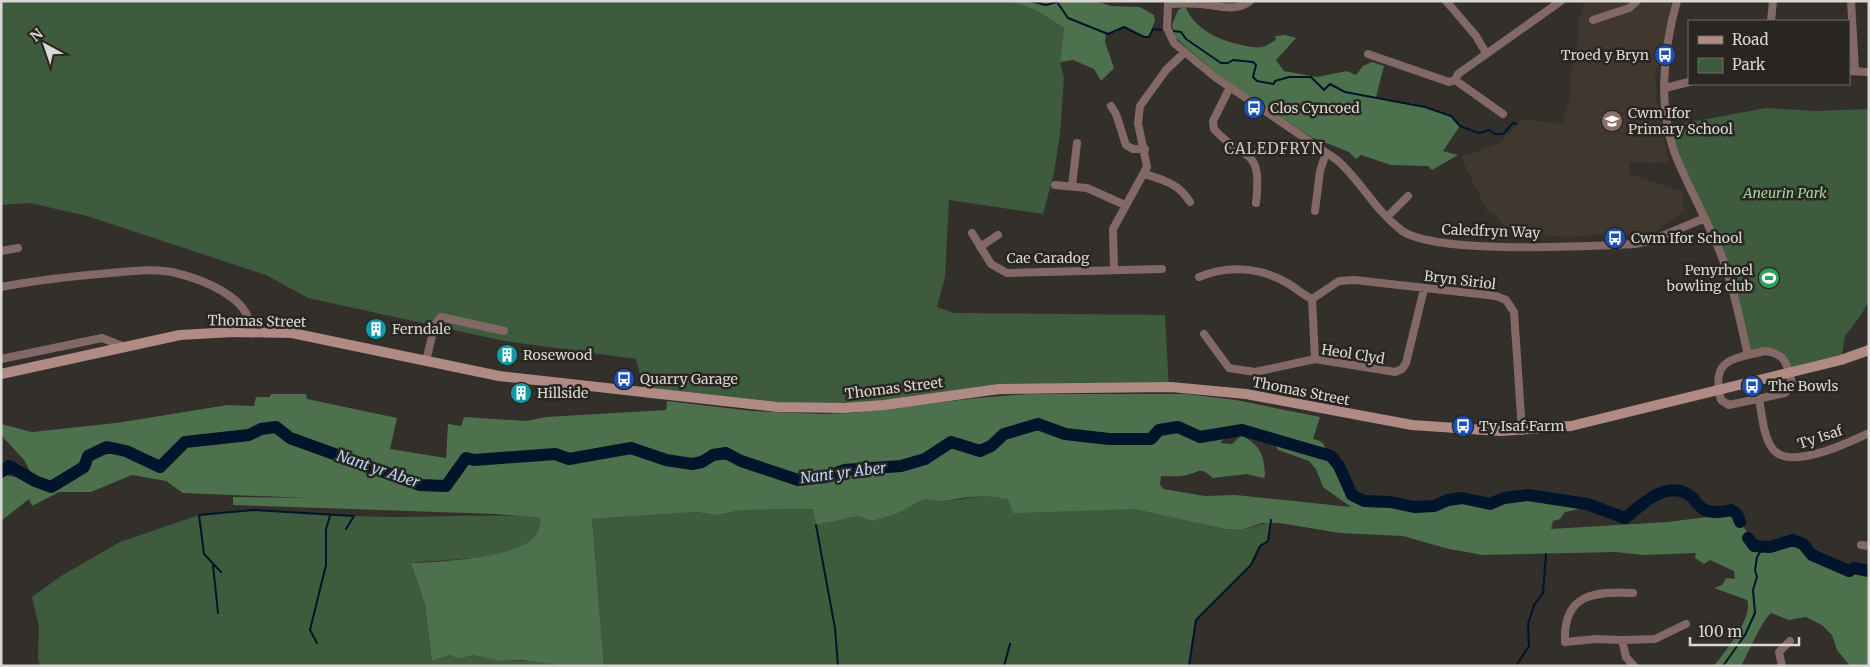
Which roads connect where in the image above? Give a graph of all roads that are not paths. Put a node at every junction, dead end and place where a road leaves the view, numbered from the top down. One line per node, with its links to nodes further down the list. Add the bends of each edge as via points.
1 (1250, 1): 8 (street, via 1244,6 1228,8)
2 (1446, 1): 13 (street, via 1476,36)
3 (1561, 1): 13 (street)
4 (1637, 1): 9 (street, via 1629,8)
5 (1677, 1): 19 (street, via 1666,54)
6 (1773, 1): 10 (street)
7 (1851, 1): 14 (street)
8 (1166, 3): 11 (street, Caledfryn Way, via 1167,32)
9 (1593, 20)
10 (1772, 20)
11 (1185, 52): 18 (street, Caledfryn Way); 23 (street, via 1166,70 1140,106 1138,123)
12 (1368, 54): 16 (street, via 1449,82)
13 (1486, 54): 16 (street, via 1458,74)
14 (1852, 71): 15 (street)
15 (1869, 72)
16 (1455, 80): 21 (street)
17 (1688, 82): 19 (street)
18 (1230, 88): 24 (street, Caledfryn Way); 29 (street, via 1213,121 1214,129 1253,160 1258,172 1256,200)
19 (1665, 88): 34 (street, via 1676,157)
20 (1111, 106): 23 (street, via 1126,145)
21 (1503, 114)
22 (1077, 143): 27 (street)
23 (1145, 149): 25 (street)
24 (1326, 153): 32 (street, via 1320,171); 33 (street, Caledfryn Way, via 1344,167)
25 (1144, 174): 30 (street, via 1175,184); 31 (street)
26 (1055, 185): 27 (street)
27 (1072, 186): 31 (street, via 1094,190)
28 (1408, 196): 33 (street)
29 (1265, 199)
30 (1190, 202)
31 (1125, 205): 41 (street, via 1112,229)
32 (1315, 211)
33 (1387, 217): 34 (street, Caledfryn Way, via 1412,237 1446,244 1490,246 1634,244 1650,241)
34 (1705, 218): 51 (street, via 1721,254)
35 (972, 233): 37 (street, Cae Caradog)
36 (998, 235): 37 (street)
37 (980, 247): 41 (street, Cae Caradog, via 991,264 1008,273)
38 (18, 248): 39 (street)
39 (1, 251)
40 (1162, 269): 41 (street, Cae Caradog)
41 (1114, 270)
42 (1199, 276): 45 (street, via 1233,268 1260,272 1288,283)
43 (1, 287): 47 (street, via 66,276 175,272 229,295 245,310)
44 (1424, 289): 45 (street, Bryn Siriol, via 1344,280); 53 (street, Heol Clyd, via 1408,358 1399,371 1387,372); 59 (street, Bryn Siriol, via 1496,296 1511,305)
45 (1312, 299): 53 (street)
46 (504, 331): 54 (street, via 441,317 435,324)
47 (251, 333): 49 (main road, Thomas Street, via 180,335); 54 (main road, Thomas Street, via 303,334)
48 (1204, 334): 53 (street, Heol Clyd, via 1229,368 1255,372)
49 (125, 347): 52 (street, via 102,338); 56 (main road, Thomas Street)
50 (1869, 350): 55 (main road, Thomas Street)
51 (1748, 355): 55 (street, via 1774,352 1786,361); 57 (street, via 1727,361 1722,366)
52 (1, 359)
53 (1315, 359)
54 (426, 361): 59 (main road, Thomas Street, via 499,376 777,407 884,405 999,389 1170,387 1246,394 1412,426)
55 (1789, 372): 57 (main road, Thomas Street); 58 (street, via 1792,383 1785,393)
56 (1, 374)
57 (1718, 389): 58 (street, via 1720,400 1729,405); 59 (main road, Thomas Street, via 1571,426)
58 (1759, 399): 60 (street, Ty Isaf, via 1768,441 1785,458 1802,458)
59 (1522, 431)
60 (1869, 433)
61 (1633, 592): 63 (street, via 1590,596 1576,604 1566,621 1565,642)
62 (1686, 624): 63 (street, via 1655,639)
63 (1622, 640): 65 (street, via 1626,657)
64 (1790, 642): 66 (street, via 1780,652)
65 (1634, 666)
66 (1782, 666)

